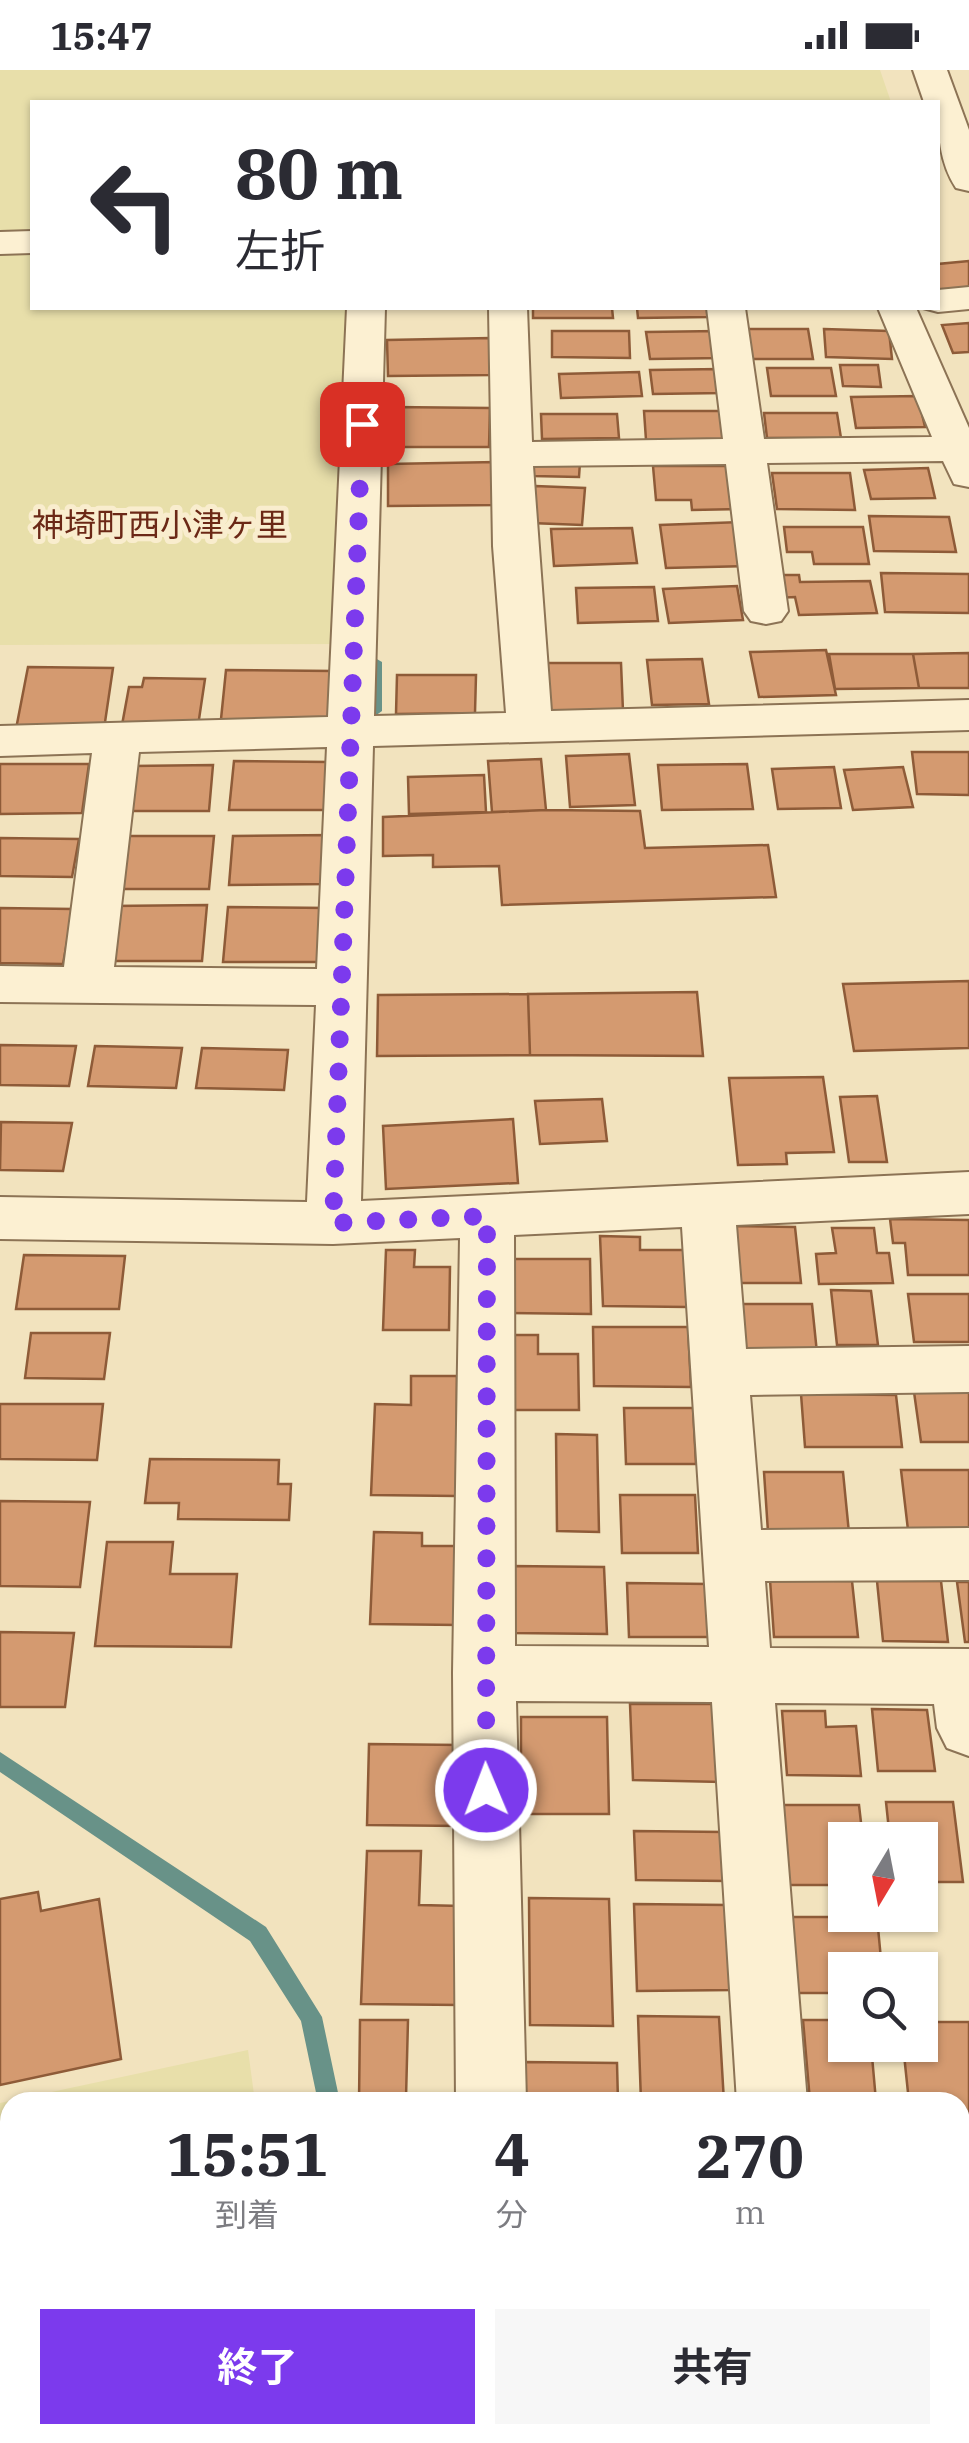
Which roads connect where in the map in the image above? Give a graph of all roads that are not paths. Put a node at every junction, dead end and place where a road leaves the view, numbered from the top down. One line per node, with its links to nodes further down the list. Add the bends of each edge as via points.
1 (930, 70): 2 (street)
2 (969, 180)
3 (969, 201): 4 (street)
4 (940, 204)
5 (30, 242): 6 (street)
6 (0, 243)
7 (969, 298): 8 (street)
8 (940, 302)
9 (366, 310): 19 (street)
10 (508, 310): 14 (street)
11 (726, 310): 13 (street)
12 (897, 310): 15 (street)
13 (747, 452): 14 (street); 15 (street); 16 (street)
14 (512, 454): 18 (street)
15 (963, 462)
16 (766, 610)
17 (969, 714): 18 (street)
18 (530, 728): 19 (street)
19 (352, 734): 20 (street); 24 (street)
20 (116, 740): 21 (street); 23 (street)
21 (0, 741)
22 (0, 984): 23 (street)
23 (87, 985): 24 (street)
24 (339, 987): 29 (street)
25 (969, 1192): 26 (street)
26 (708, 1207): 27 (street); 31 (street)
27 (487, 1216): 29 (street); 34 (street)
28 (0, 1218): 29 (street)
29 (333, 1223)
30 (969, 1369): 31 (street)
31 (719, 1372): 33 (street)
32 (969, 1554): 33 (street)
33 (733, 1556): 35 (street)
34 (484, 1673): 35 (street); 37 (street)
35 (742, 1675): 36 (street); 38 (street)
36 (967, 1694)
37 (491, 2092)
38 (771, 2092)

